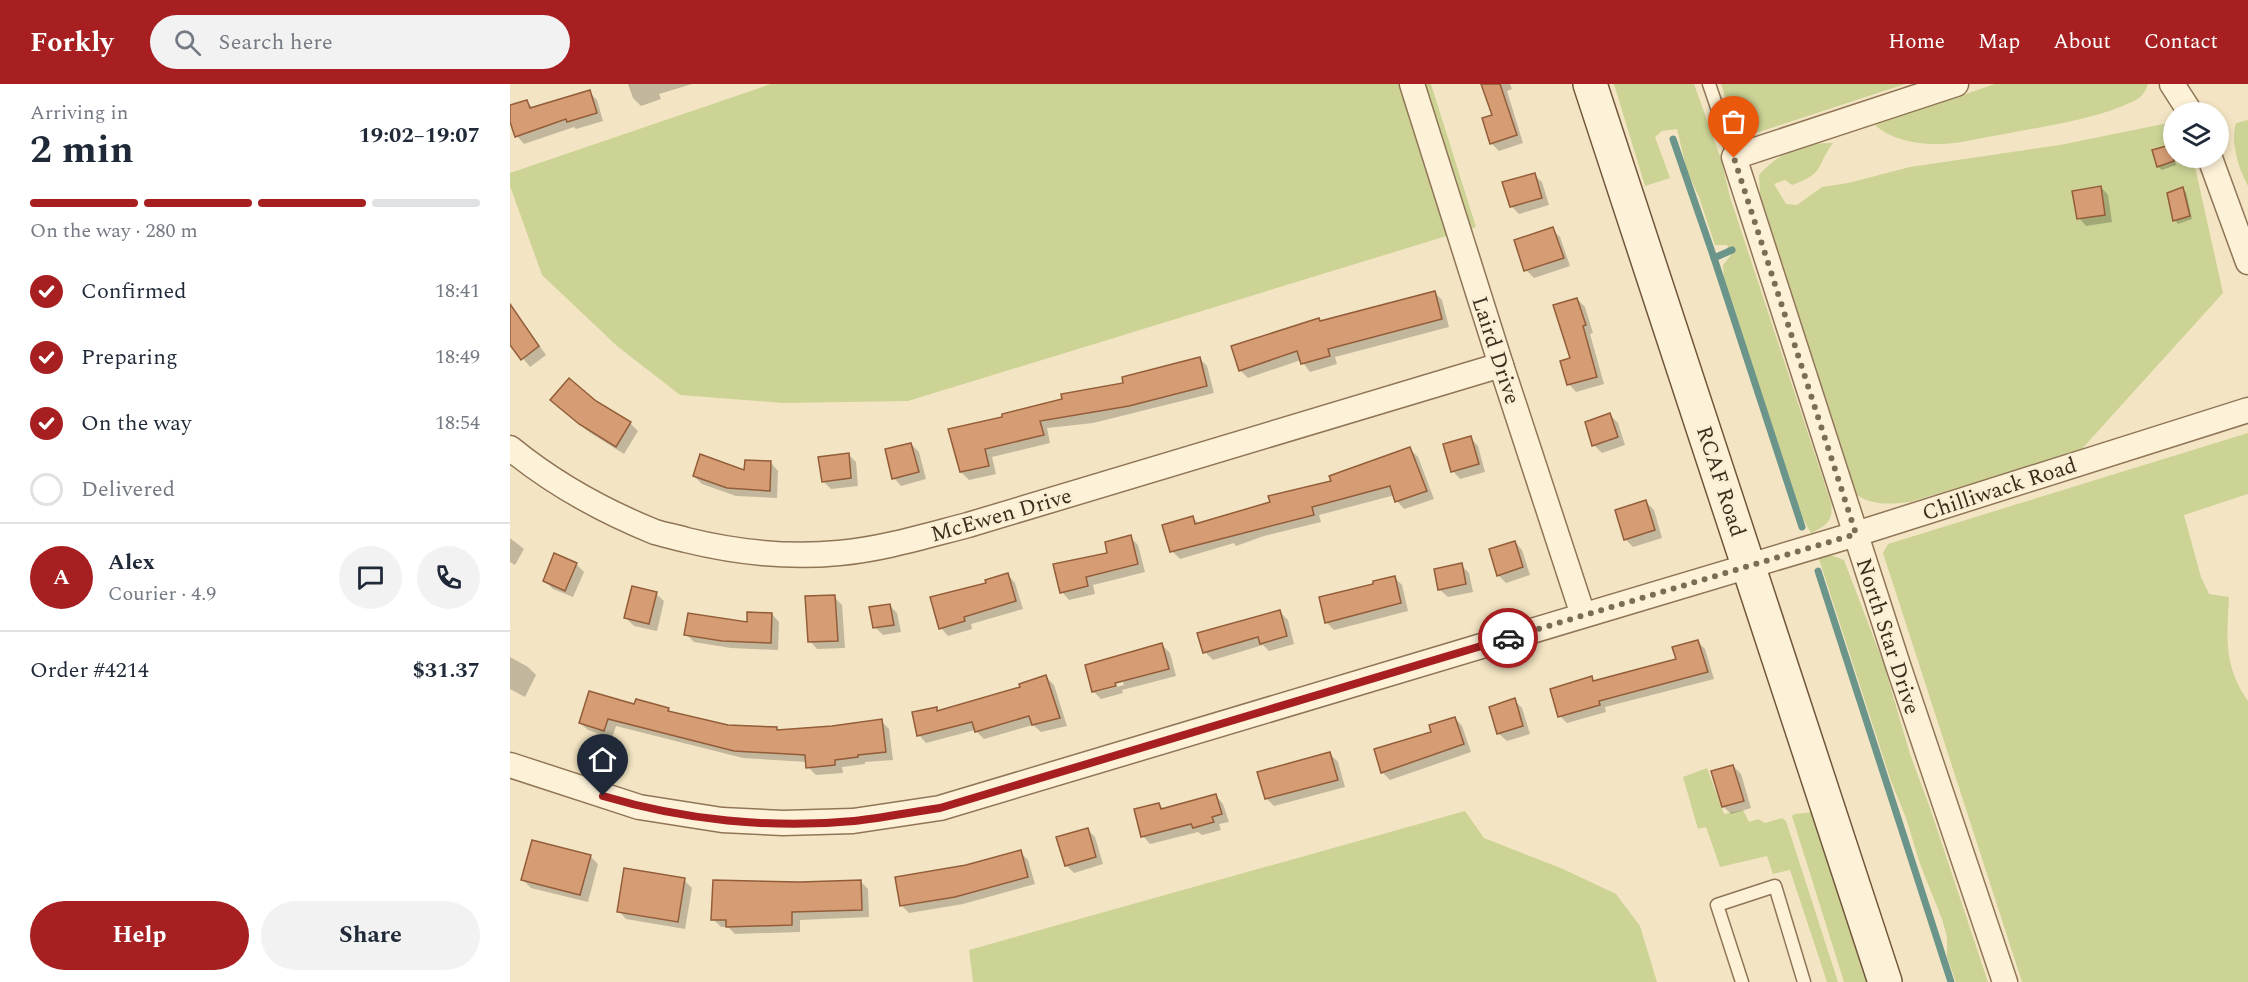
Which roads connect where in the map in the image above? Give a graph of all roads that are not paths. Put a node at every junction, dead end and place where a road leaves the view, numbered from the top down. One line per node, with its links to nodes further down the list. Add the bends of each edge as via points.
1 (1412, 84): 10 (street, Laird Drive)
2 (1590, 84): 14 (main road, RCAF Road)
3 (1709, 84): 7 (lane, North Star Drive)
4 (1956, 84): 7 (street)
5 (2172, 84): 6 (street)
6 (2184, 102)
7 (1734, 158): 13 (street, North Star Drive)
8 (2214, 168): 9 (street)
9 (2248, 262)
10 (1501, 365): 12 (street, McEwen Drive, via 968,525 895,544 839,553 743,551 657,532 550,479); 15 (street, Laird Drive)
11 (2248, 410): 13 (street, Chilliwack Road)
12 (510, 448)
13 (1856, 534): 14 (street, Chilliwack Road); 20 (street, North Star Drive)
14 (1749, 565): 15 (street, Chilliwack Road); 19 (main road, RCAF Road)
15 (1583, 615): 16 (street, Chilliwack Road, via 940,808 853,821 711,819 639,807)
16 (510, 765)
17 (1742, 982): 18 (lane, via 1717,905 1775,886)
18 (1804, 982)
19 (1885, 982)
20 (2005, 982)

